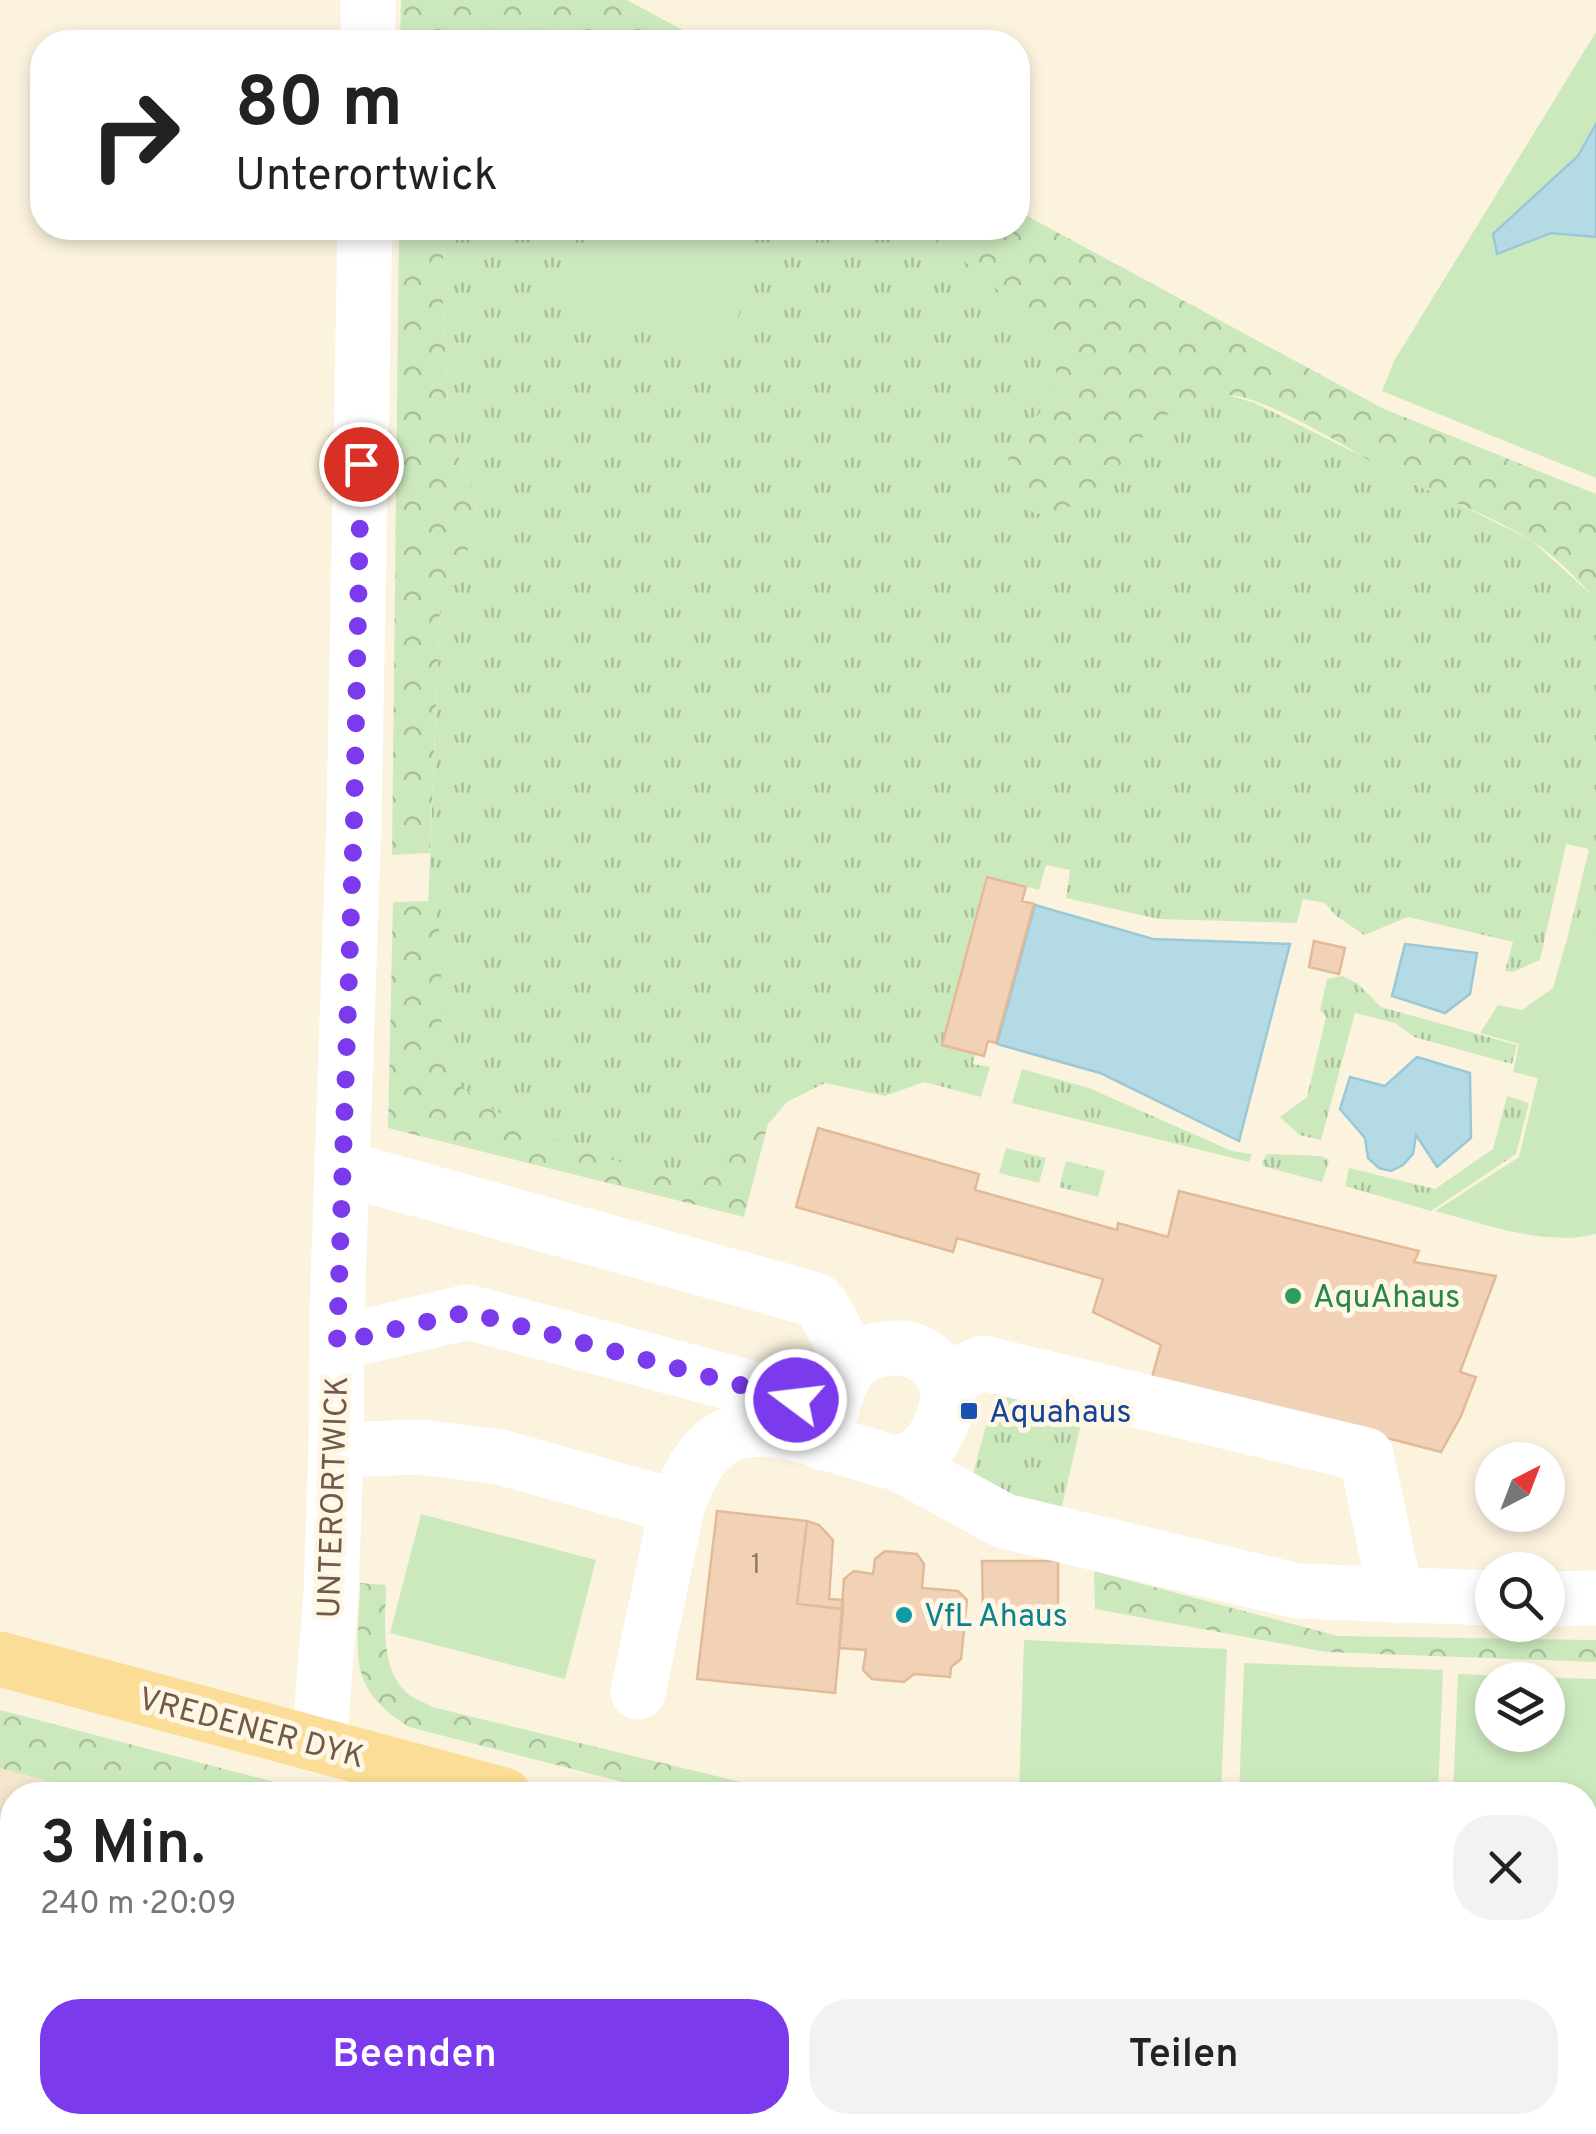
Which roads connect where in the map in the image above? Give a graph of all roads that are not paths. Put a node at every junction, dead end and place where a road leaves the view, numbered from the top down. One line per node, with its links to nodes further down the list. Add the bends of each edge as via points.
1 (368, 0): 2 (street)
2 (368, 30)
3 (366, 240): 4 (street, UNTERORTWICK)
4 (342, 1168): 5 (street, UNTERORTWICK); 7 (street, via 816,1300 832,1330)
5 (337, 1343): 7 (street, via 468,1312); 8 (street, UNTERORTWICK)
6 (945, 1379): 7 (street, via 940,1368 906,1348 865,1352); 9 (street, via 950,1389 939,1432 923,1452); 11 (street, via 983,1363 1366,1455)
7 (835, 1405): 9 (street); 10 (street, via 720,1439 700,1458)
8 (336, 1450): 10 (street, via 421,1447 500,1457); 17 (street, UNTERORTWICK)
9 (896, 1462): 11 (street, via 1004,1521 1296,1591)
10 (677, 1507): 16 (street)
11 (1396, 1596): 12 (street)
12 (1475, 1598)
13 (1596, 1598): 14 (street)
14 (1565, 1599)
15 (0, 1659): 17 (main road, VREDENER DYK)
16 (638, 1692)
17 (319, 1746): 18 (main road, VREDENER DYK)
18 (455, 1782)

